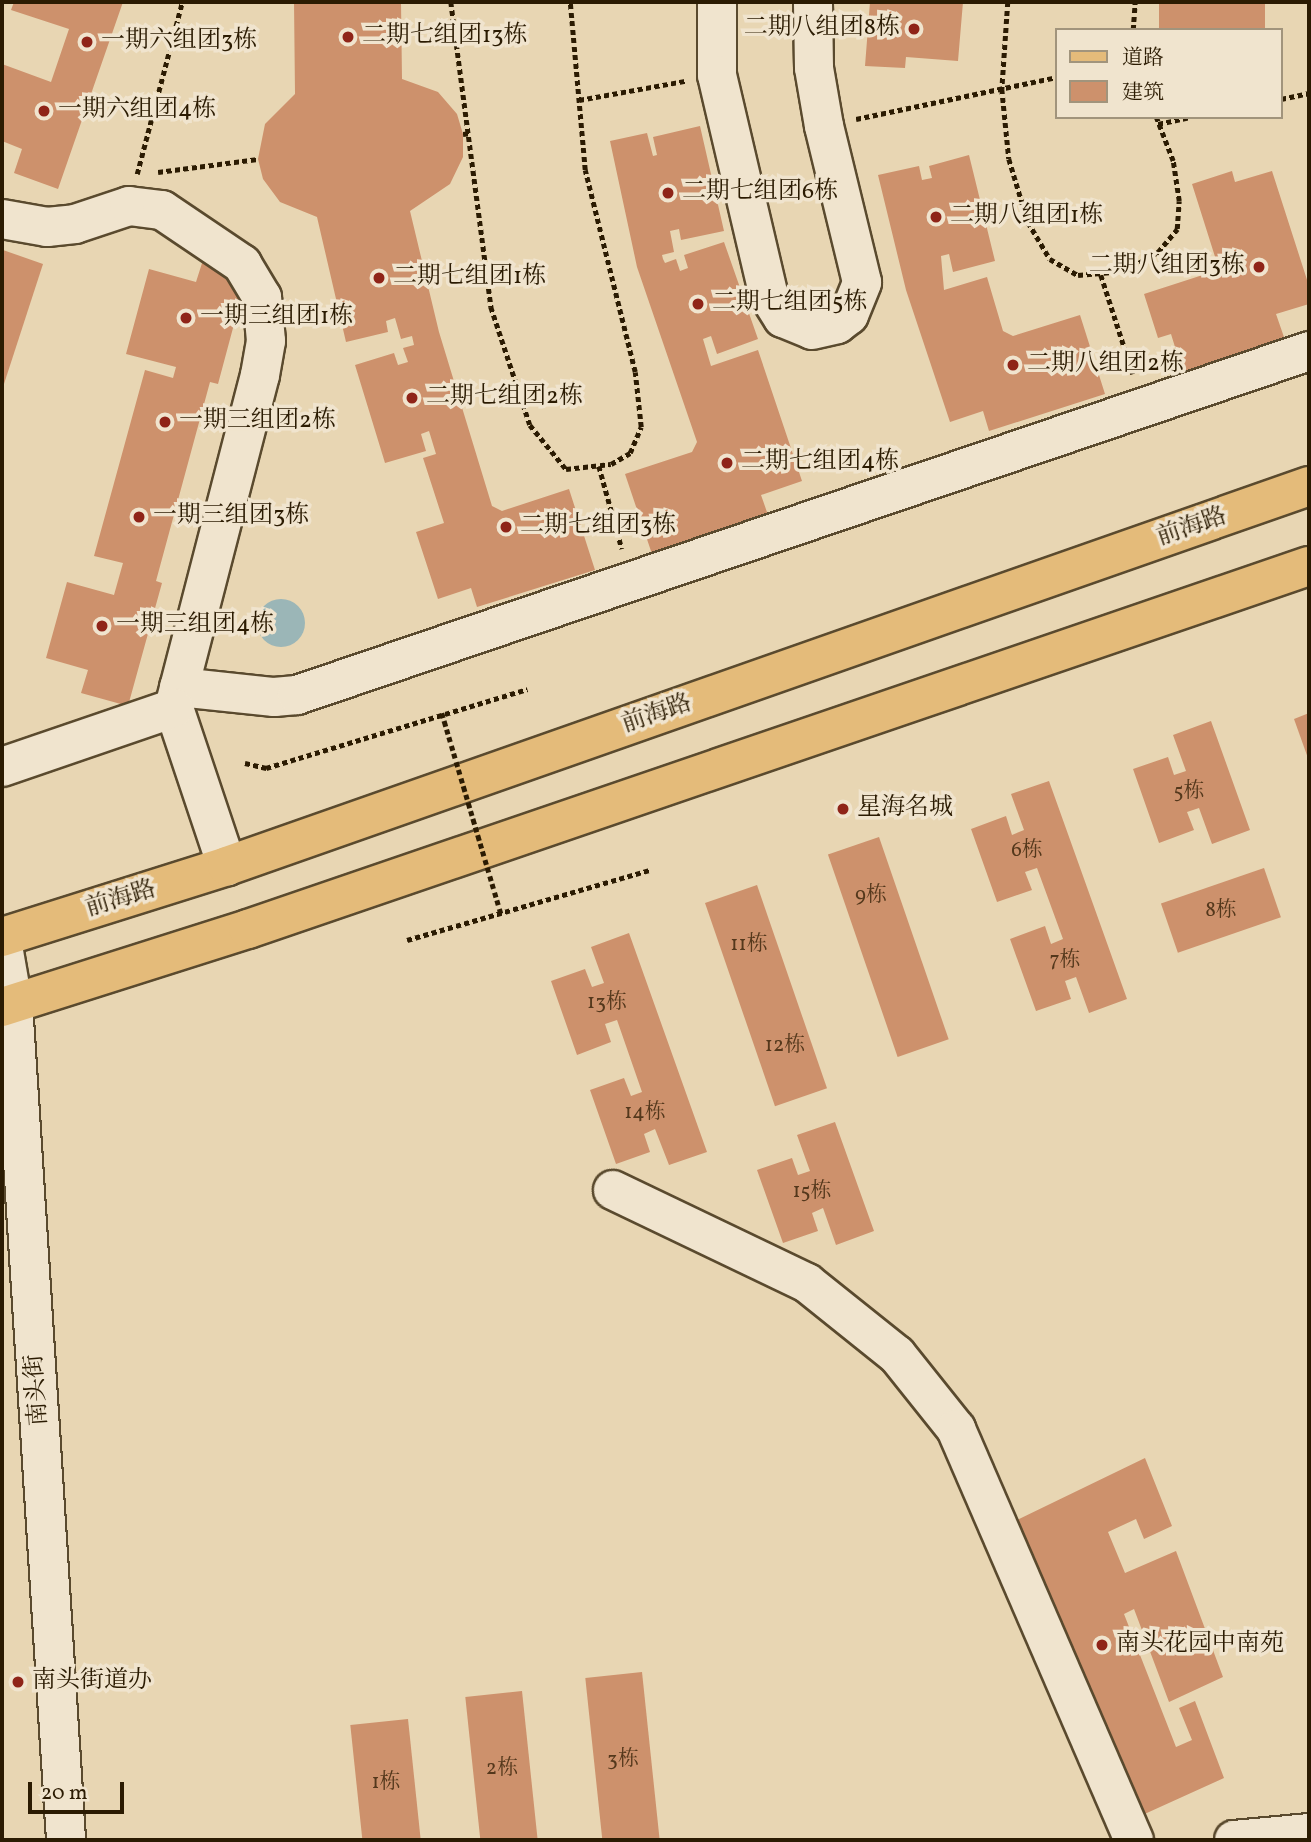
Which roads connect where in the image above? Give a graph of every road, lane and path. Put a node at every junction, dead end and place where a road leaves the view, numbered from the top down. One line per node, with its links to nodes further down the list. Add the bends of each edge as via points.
1 (182, 2): 22 (path)
2 (452, 2): 19 (path)
3 (570, 2): 14 (path)
4 (717, 2): 9 (street)
5 (813, 2): 18 (street, via 814,68)
6 (1007, 2): 11 (path)
7 (1135, 2): 8 (path)
8 (1133, 28)
9 (717, 75): 14 (path); 18 (street, via 769,296 783,318 812,330 837,324 849,315 863,282)
10 (1056, 77): 11 (path)
11 (1002, 89): 18 (path); 24 (path, via 1009,159 1028,222 1050,259 1078,275)
12 (1309, 93): 13 (path)
13 (1283, 99)
14 (579, 100): 27 (path, via 585,170 635,372 641,427 630,453)
15 (1157, 119): 17 (path)
16 (1181, 119): 17 (path)
17 (1158, 124): 24 (path, via 1173,161 1179,201 1177,229 1158,252 1124,271)
18 (824, 126)
19 (471, 133): 20 (path); 27 (path, via 491,307 530,425 566,469)
20 (463, 134)
21 (258, 159): 22 (path)
22 (133, 190): 23 (street, via 75,224 47,227); 32 (street, via 242,264 255,279 266,316 260,375)
23 (2, 219)
24 (1101, 275): 26 (path)
25 (1309, 351): 26 (street)
26 (1142, 408): 30 (street)
27 (598, 466): 30 (path)
28 (1309, 486): 36 (main road, 前海路)
29 (1309, 566): 41 (main road, via 261,925)
30 (632, 581): 32 (street, via 297,695)
31 (527, 689): 33 (path)
32 (176, 698): 35 (street); 36 (street)
33 (442, 713): 34 (path, via 266,768); 38 (path, bridge)
34 (245, 763)
35 (2, 768)
36 (227, 866): 39 (main road, 前海路)
37 (649, 870): 38 (path)
38 (501, 913): 40 (path)
39 (2, 939): 41 (street, 南头街)
40 (407, 940)
41 (7, 1006): 44 (street, 南头街)
42 (613, 1191): 45 (street, via 807,1283 897,1355 956,1429)
43 (1309, 1833): 46 (street)
44 (65, 1840)
45 (1134, 1840)
46 (1234, 1840)

